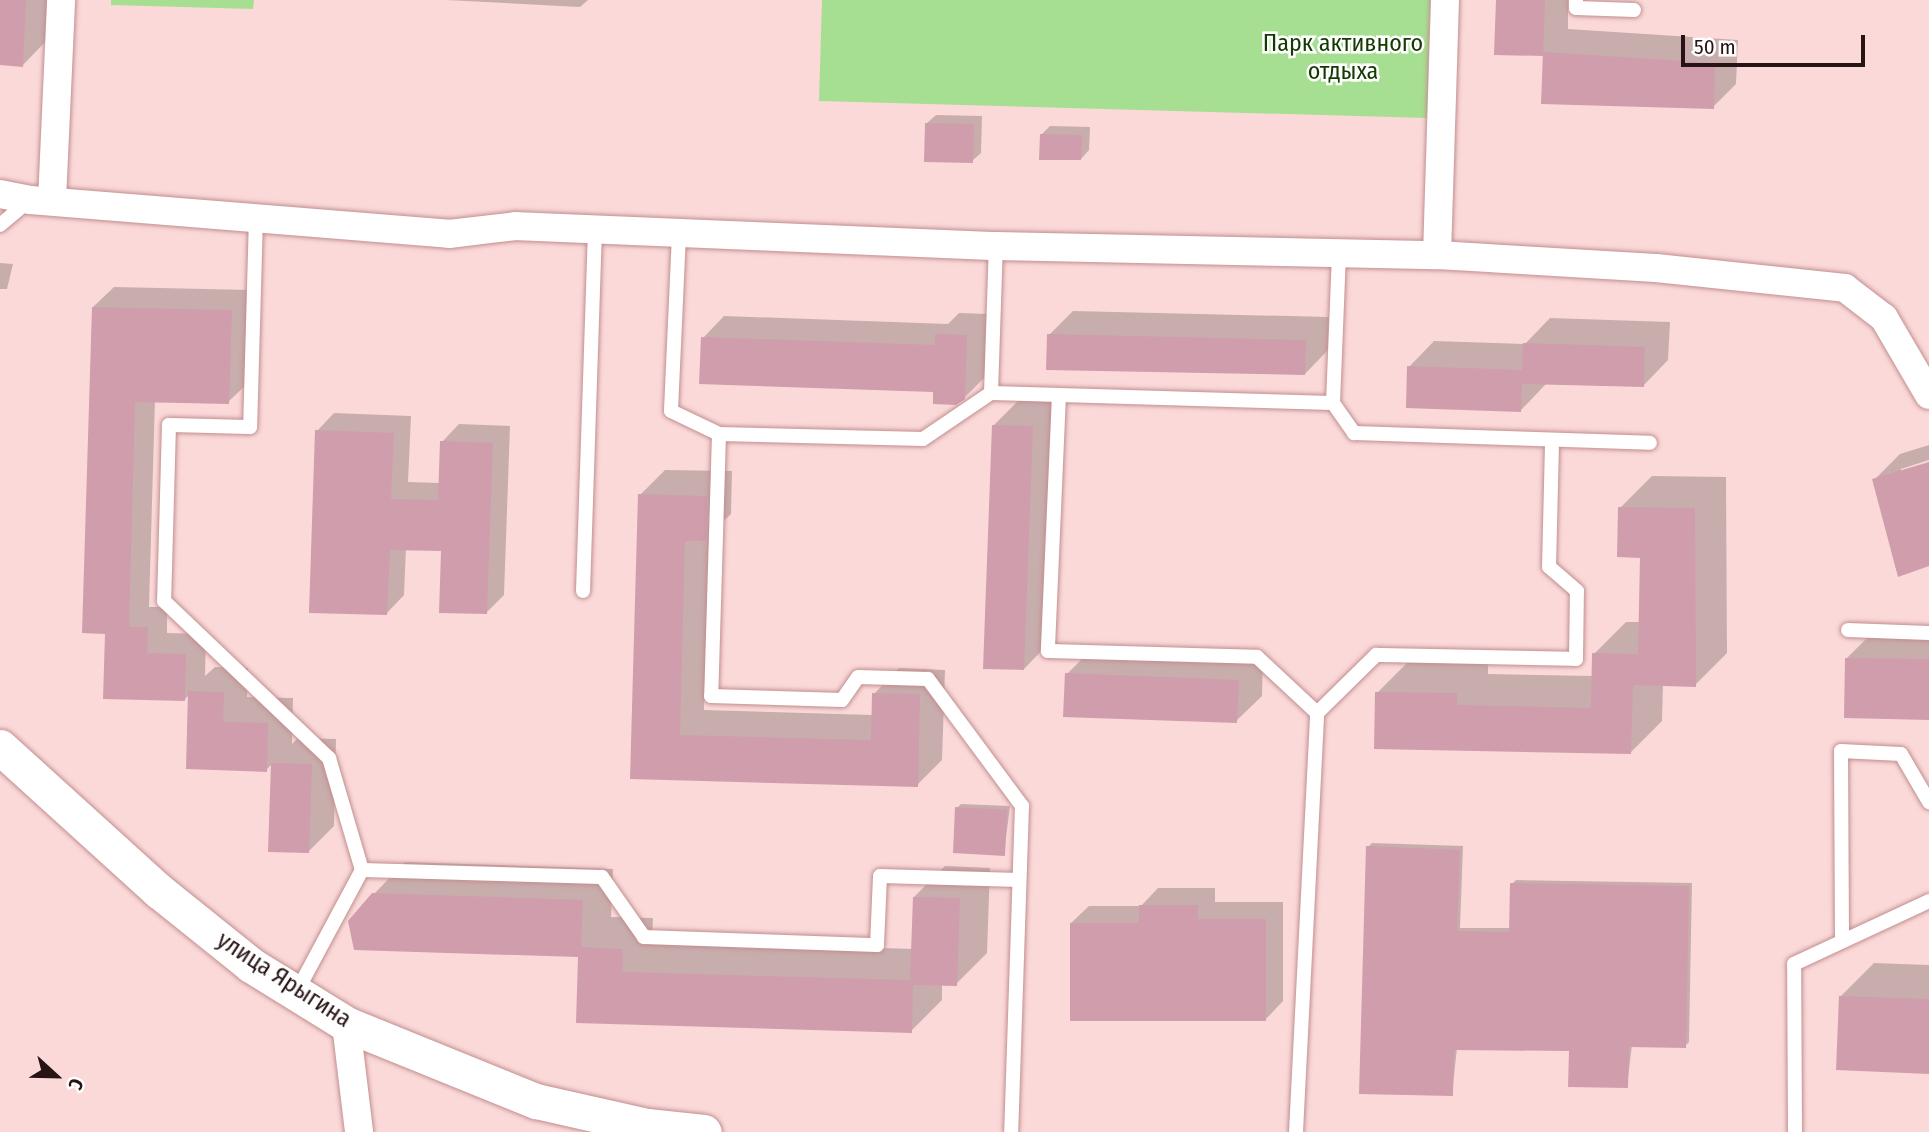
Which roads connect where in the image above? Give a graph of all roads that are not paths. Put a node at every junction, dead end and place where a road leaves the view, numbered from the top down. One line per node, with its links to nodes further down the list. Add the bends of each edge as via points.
1 (61, 0): 6 (street)
2 (1444, 0): 13 (street)
3 (1576, 0): 4 (lane, via 1576,8)
4 (1634, 9)
5 (0, 194): 6 (street)
6 (41, 200): 7 (street); 8 (lane)
7 (256, 217): 9 (street, via 449,234 516,226); 27 (lane, via 250,428 169,425 164,601 329,758)
8 (0, 225)
9 (595, 230): 10 (street); 21 (lane)
10 (679, 234): 11 (street); 18 (lane, via 671,411)
11 (996, 246): 12 (street); 14 (lane)
12 (1339, 254): 13 (street); 17 (lane)
13 (1437, 255): 16 (street, via 1656,268 1845,288 1884,318)
14 (991, 393): 15 (lane); 18 (lane, via 923,439)
15 (1059, 395): 17 (lane); 24 (lane, via 1048,651 1257,657)
16 (1929, 395)
17 (1333, 403): 19 (lane, via 1354,433)
18 (719, 433): 28 (lane, via 711,696 842,700 858,677 928,679 1021,806)
19 (1552, 440): 20 (lane); 24 (lane, via 1549,567 1577,591 1576,659 1376,655)
20 (1650, 443)
21 (583, 591)
22 (1848, 630): 23 (lane)
23 (1929, 633)
24 (1317, 713): 36 (lane)
25 (0, 747): 31 (street, улица Ярыгина, via 159,891 251,965)
26 (1929, 802): 30 (lane, via 1901,754 1841,751)
27 (362, 870): 28 (lane, via 602,877 643,937 877,946 880,876); 31 (lane)
28 (1018, 880): 35 (lane)
29 (1929, 901): 30 (lane)
30 (1842, 940): 37 (lane, via 1794,964)
31 (296, 993): 32 (street, улица Ярыгина)
32 (346, 1024): 33 (street); 34 (street, улица Ярыгина, via 536,1101 647,1126)
33 (359, 1132)
34 (704, 1132)
35 (1011, 1132)
36 (1297, 1132)
37 (1796, 1132)

